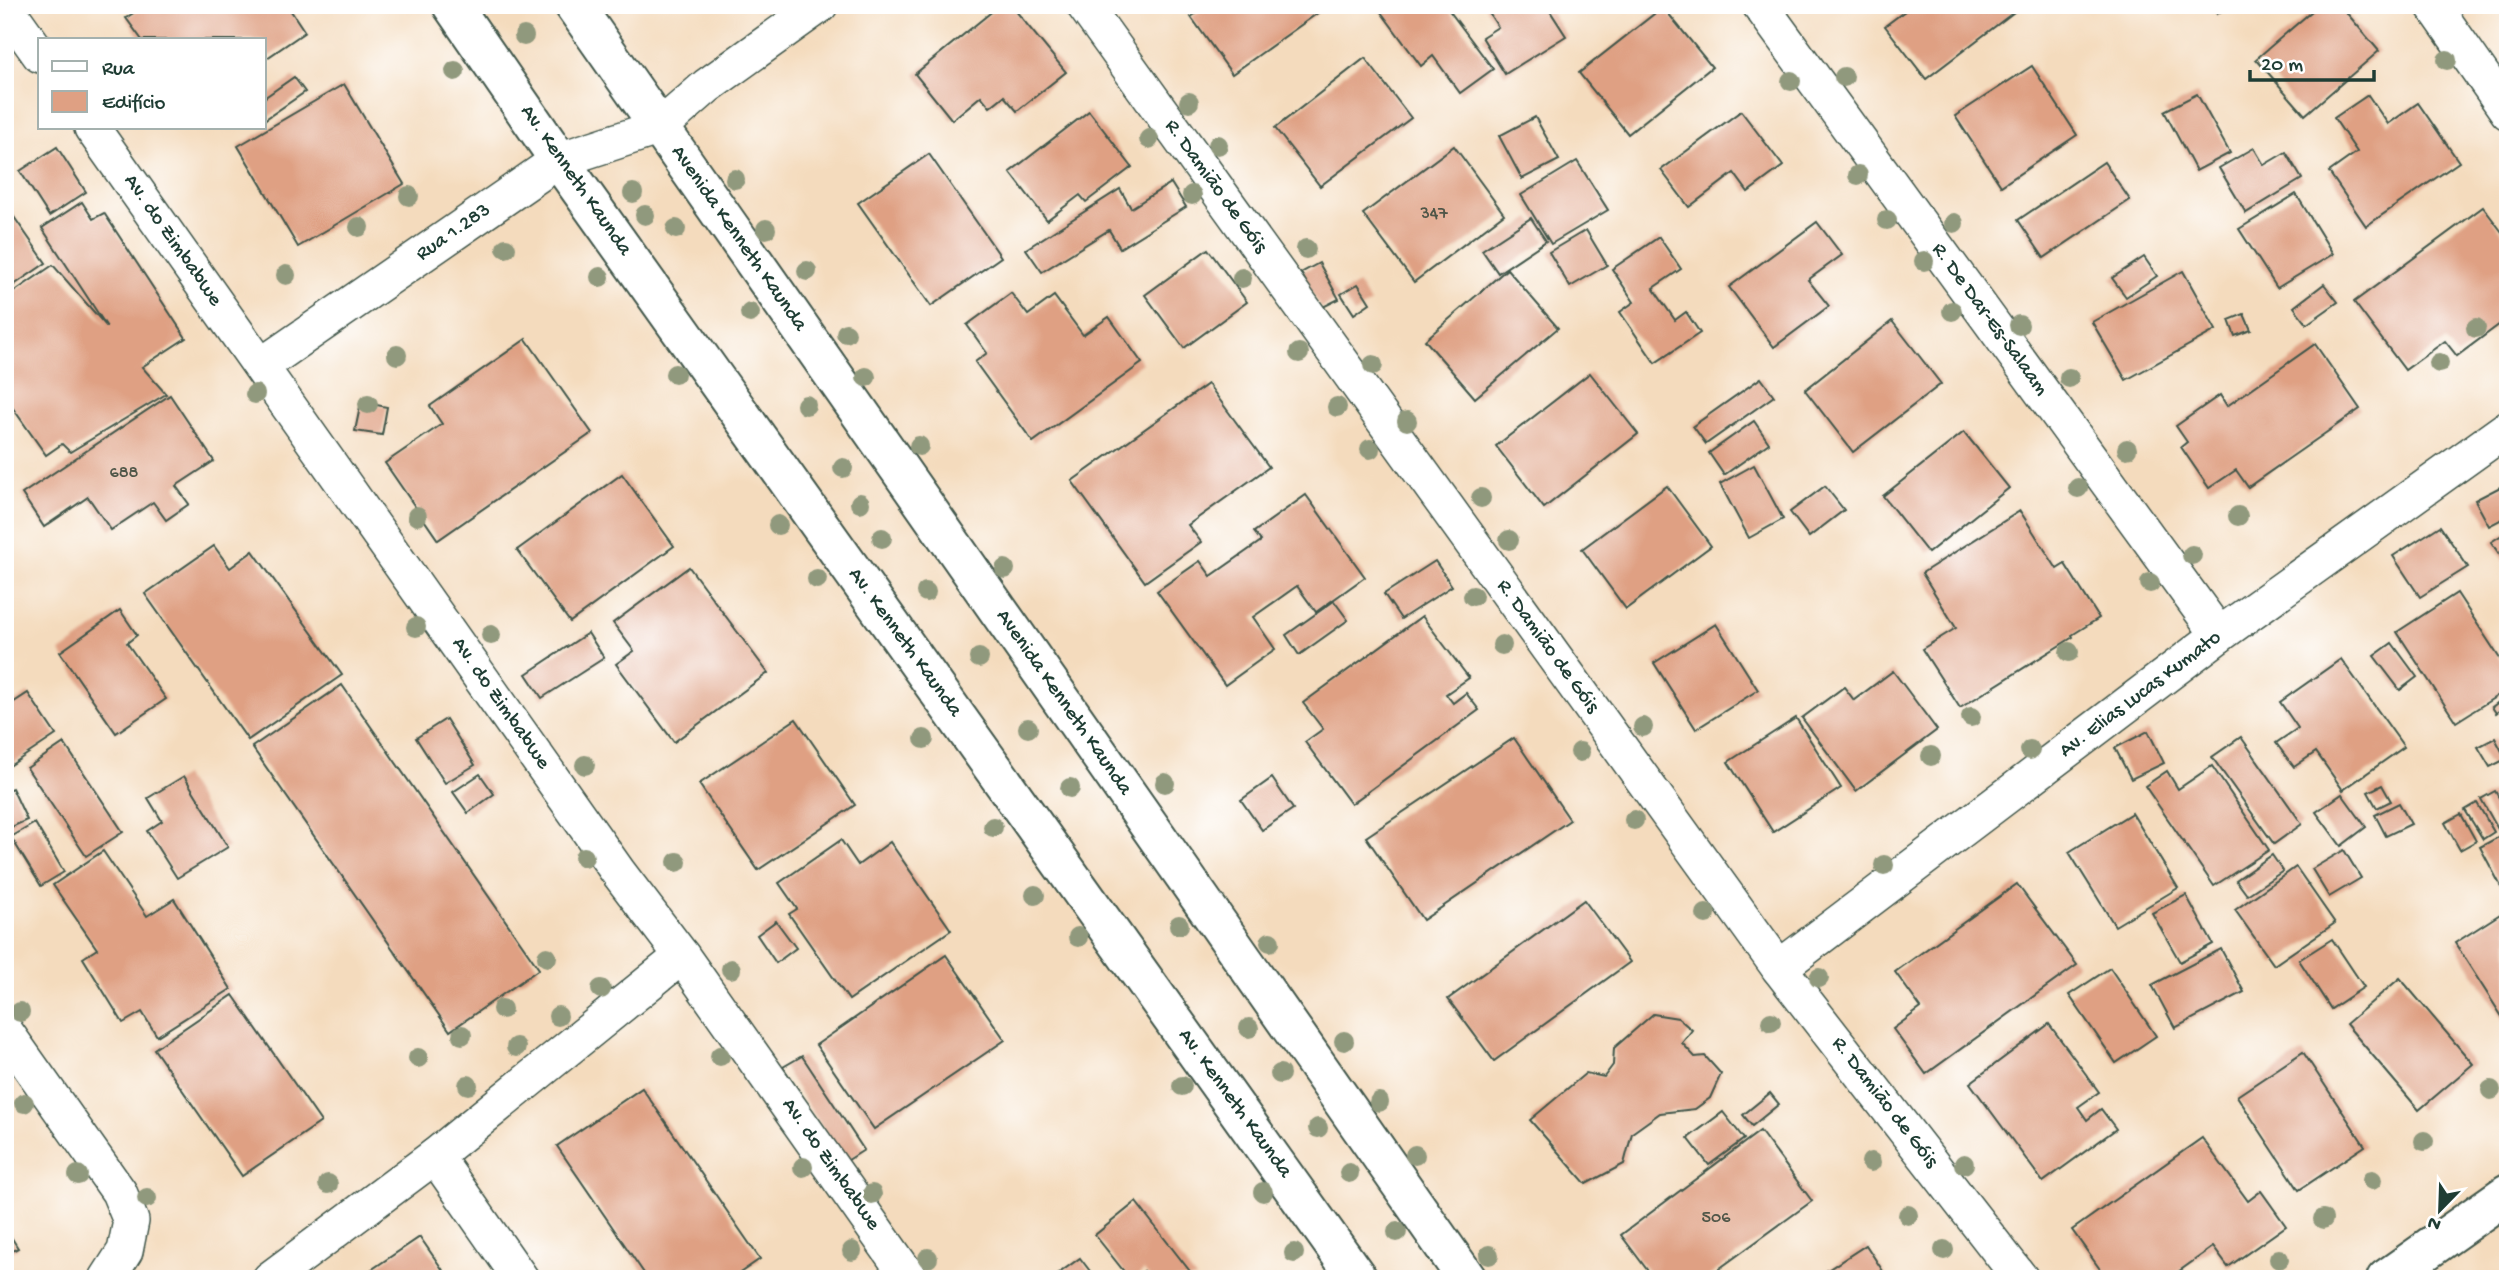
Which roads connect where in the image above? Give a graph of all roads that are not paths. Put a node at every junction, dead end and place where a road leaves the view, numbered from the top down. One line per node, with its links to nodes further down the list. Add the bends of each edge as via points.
1 (452, 5): 12 (main road, Av. Kenneth Kaunda)
2 (573, 5): 10 (main road)
3 (820, 5): 10 (street, via 707,86)
4 (1084, 5): 17 (street, R. Damião de Góis)
5 (1760, 5): 15 (street, R. De Dar-Es-Salaam)
6 (2433, 5): 9 (street)
7 (5, 6): 8 (street)
8 (38, 52)
9 (2508, 112)
10 (660, 127): 12 (street, Rua 1.283); 26 (main road, Avenida Kenneth Kaunda)
11 (93, 130): 13 (street, Av. do Zimbabwe)
12 (559, 160): 13 (street, Rua 1.283); 25 (main road, Av. Kenneth Kaunda)
13 (261, 366): 16 (street, Av. do Zimbabwe)
14 (2508, 428): 15 (street, Av. Elias Lucas Kumato)
15 (2219, 635): 17 (street, Av. Elias Lucas Kumato)
16 (682, 956): 19 (street); 24 (street, Av. do Zimbabwe)
17 (1779, 968): 27 (street, R. Damião de Góis)
18 (5, 1031): 21 (street, via 120,1192 131,1221)
19 (435, 1156): 22 (street); 23 (street)
20 (2508, 1193): 28 (main road)
21 (116, 1265)
22 (270, 1279)
23 (521, 1279)
24 (910, 1279)
25 (1358, 1279)
26 (1467, 1279)
27 (2021, 1279)
28 (2386, 1279)

